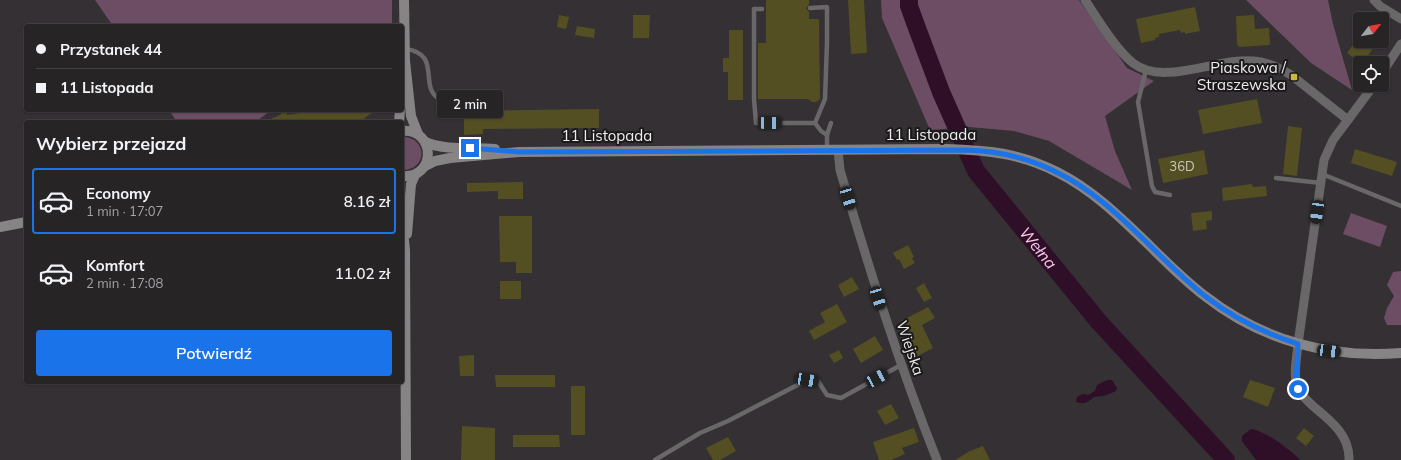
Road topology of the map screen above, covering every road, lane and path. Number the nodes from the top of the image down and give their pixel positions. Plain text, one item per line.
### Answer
1 (404, 0) edge
2 (1084, 0) edge
3 (1374, 0) edge
4 (762, 8) dead end
5 (810, 8) dead end
6 (1401, 19) edge
7 (1401, 44) edge
8 (405, 49) junction
9 (405, 61) junction
10 (1389, 62) edge
11 (404, 66) edge
12 (1146, 70) junction
13 (1369, 92) edge
14 (497, 99) dead end
15 (1348, 120) junction
16 (814, 123) junction
17 (831, 123) dead end
18 (404, 131) edge
19 (418, 134) junction
20 (827, 135) junction
21 (425, 142) junction
22 (827, 150) junction
23 (838, 150) junction
24 (519, 152) junction
25 (425, 166) junction
26 (415, 174) junction
27 (404, 176) edge
28 (1276, 178) dead end
29 (1321, 179) junction
30 (1170, 195) dead end
31 (1401, 206) edge
32 (24, 222) edge
33 (0, 227) edge
34 (404, 241) edge
35 (405, 250) junction
36 (1298, 344) junction
37 (1401, 352) edge
38 (901, 365) junction
39 (406, 460) edge
40 (655, 460) edge
41 (937, 460) edge
42 (1349, 460) edge

1 - 8 main road
2 - 12 street
3 - 6 street
4 - 16 lane
5 - 16 lane
7 - 10 street
8 - 9 main road
8 - 14 lane
9 - 11 main road
9 - 19 main road
12 - 15 street
12 - 30 lane
13 - 15 street
15 - 29 street
16 - 20 lane
17 - 20 lane
18 - 19 main road
19 - 21 main road
20 - 22 lane
21 - 24 main road, 11 Listopada
21 - 25 main road
22 - 23 main road, 11 Listopada
22 - 24 main road, 11 Listopada
23 - 36 main road, 11 Listopada
23 - 38 street, Wiejska
24 - 25 main road, 11 Listopada
25 - 26 main road, 11 Listopada
26 - 27 main road
26 - 35 main road
28 - 29 lane
29 - 31 lane
29 - 36 street
32 - 33 main road
34 - 35 main road
35 - 39 main road
36 - 37 main road, 11 Listopada
36 - 42 street
38 - 40 lane
38 - 41 street, Wiejska

